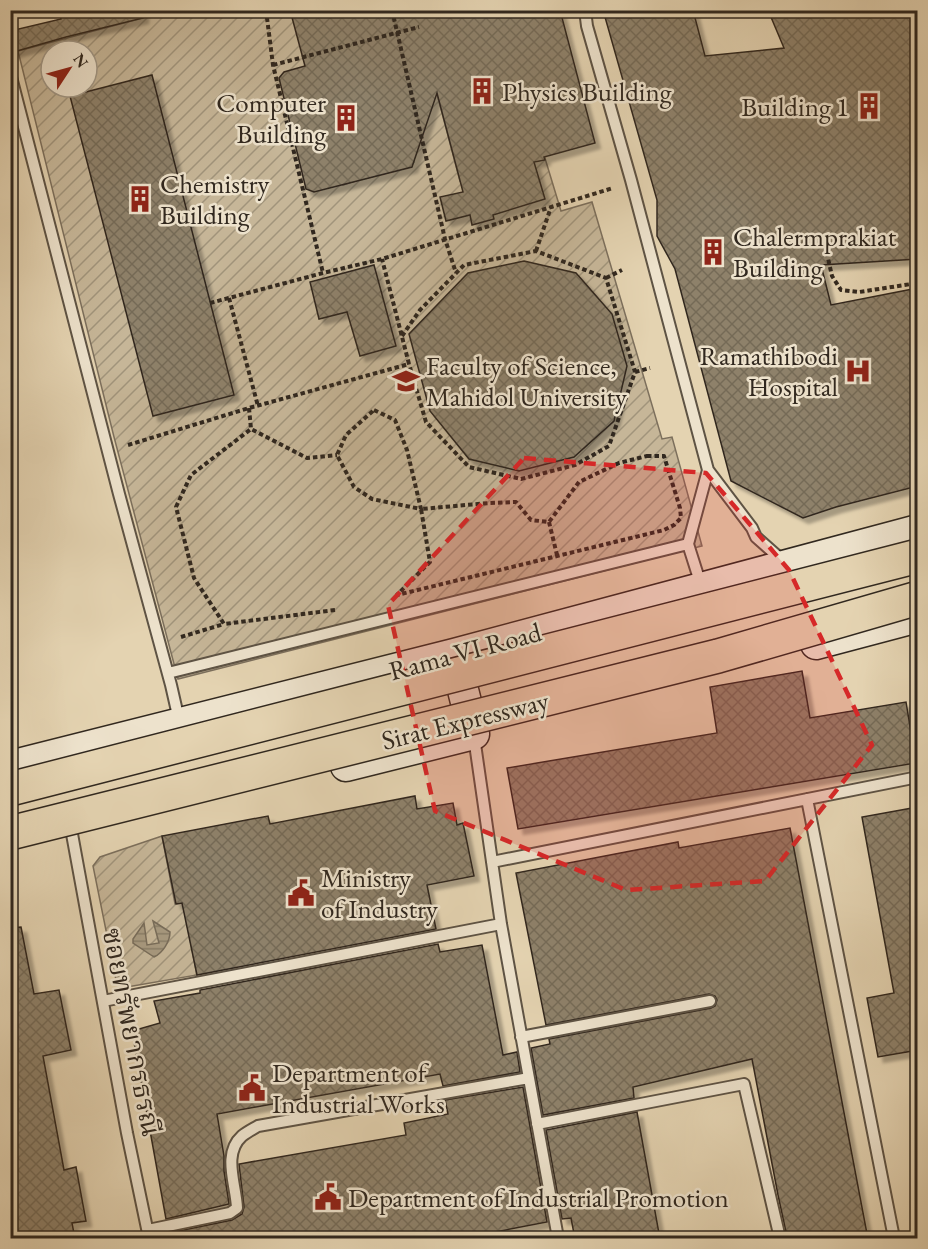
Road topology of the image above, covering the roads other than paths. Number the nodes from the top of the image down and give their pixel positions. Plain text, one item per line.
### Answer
1 (585, 10) edge
2 (10, 73) edge
3 (708, 470) junction
4 (918, 530) edge
5 (688, 544) junction
6 (918, 556) edge
7 (788, 565) junction
8 (702, 588) junction
9 (918, 598) edge
10 (918, 617) edge
11 (454, 654) junction
12 (168, 673) junction
13 (180, 723) junction
14 (474, 734) junction
15 (10, 766) edge
16 (918, 777) edge
17 (10, 789) edge
18 (807, 799) junction
19 (10, 833) edge
20 (72, 834) junction
21 (10, 849) edge
22 (492, 862) junction
23 (501, 924) junction
24 (102, 1001) junction
25 (710, 1001) dead end
26 (521, 1036) junction
27 (528, 1078) junction
28 (537, 1125) junction
29 (148, 1234) edge
30 (779, 1234) dead end
31 (558, 1239) edge
32 (894, 1239) edge

1 - 3 lane
2 - 12 lane
3 - 5 lane
3 - 7 lane
4 - 7 main road, Rama VI Road
5 - 8 lane
5 - 12 lane
6 - 17 highway, Sirat Expressway, bridge
7 - 8 main road, Rama VI Road
8 - 11 main road, Rama VI Road
9 - 19 highway, Sirat Expressway, bridge
10 - 14 main road
11 - 13 main road, Rama VI Road
11 - 14 main road
12 - 13 lane
13 - 15 main road, Rama VI Road
14 - 20 main road
14 - 22 lane
16 - 18 lane
18 - 22 lane
18 - 32 lane
20 - 21 main road
20 - 24 lane, ซอยทรัพยากรธรณี
22 - 23 lane
23 - 24 lane
23 - 26 lane
24 - 29 lane, ซอยทรัพยากรธรณี
25 - 26 lane
26 - 27 lane
27 - 28 lane
27 - 29 lane
28 - 30 lane
28 - 31 lane

